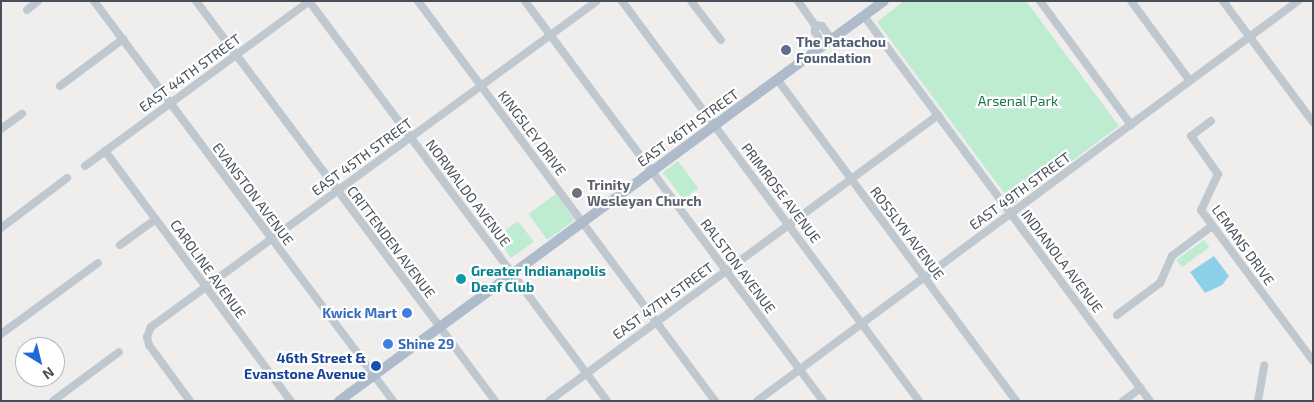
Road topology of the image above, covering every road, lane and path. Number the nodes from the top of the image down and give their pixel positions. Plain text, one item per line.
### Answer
1 (38, 1) edge
2 (94, 1) edge
3 (196, 1) edge
4 (309, 1) edge
5 (418, 1) edge
6 (525, 1) edge
7 (597, 1) edge
8 (622, 1) edge
9 (691, 1) edge
10 (798, 1) edge
11 (884, 1) edge
12 (1040, 1) edge
13 (1131, 1) edge
14 (1223, 1) edge
15 (1298, 1) edge
16 (27, 10) dead end
17 (864, 16) junction
18 (550, 35) junction
19 (1250, 37) junction
20 (123, 39) junction
21 (721, 40) dead end
22 (828, 42) junction
23 (236, 55) junction
24 (777, 79) junction
25 (1190, 81) junction
26 (60, 86) dead end
27 (481, 86) junction
28 (170, 103) junction
29 (22, 114) dead end
30 (938, 115) junction
31 (1211, 121) dead end
32 (1313, 122) edge
33 (1131, 124) junction
34 (715, 125) junction
35 (1, 129) edge
36 (411, 137) junction
37 (105, 151) junction
38 (85, 166) dead end
39 (652, 171) junction
40 (67, 178) dead end
41 (851, 179) junction
42 (338, 191) junction
43 (1011, 213) junction
44 (156, 219) junction
45 (583, 222) junction
46 (789, 225) junction
47 (1212, 226) junction
48 (1, 228) edge
49 (272, 239) junction
50 (120, 245) dead end
51 (98, 263) dead end
52 (726, 271) junction
53 (513, 274) junction
54 (924, 277) junction
55 (207, 288) junction
56 (1117, 315) dead end
57 (657, 322) junction
58 (862, 323) junction
59 (440, 327) junction
60 (1, 334) edge
61 (119, 352) dead end
62 (1313, 361) edge
63 (1264, 366) dead end
64 (800, 369) junction
65 (587, 373) junction
66 (374, 376) junction
67 (1141, 388) junction
68 (53, 401) edge
69 (190, 401) edge
70 (291, 401) edge
71 (339, 401) edge
72 (393, 401) edge
73 (495, 401) edge
74 (549, 401) edge
75 (607, 401) edge
76 (715, 401) edge
77 (757, 401) edge
78 (823, 401) edge
79 (919, 401) edge
80 (1016, 401) edge
81 (1123, 401) edge
82 (1150, 401) edge
83 (1258, 401) edge

1 - 16 street
2 - 20 street, EVANSTON AVENUE
3 - 23 street, CRITTENDEN AVENUE
4 - 23 street, EAST 44TH STREET
4 - 36 street, NORWALDO AVENUE
5 - 27 street, KINGSLEY DRIVE
6 - 18 street, RALSTON AVENUE
7 - 18 street, EAST 45TH STREET
8 - 34 street, PRIMROSE AVENUE
9 - 21 street
10 - 22 street
11 - 17 main road, EAST 46TH STREET
12 - 33 street
13 - 25 street
14 - 19 street
15 - 19 street, EAST 49TH STREET
17 - 22 main road, EAST 46TH STREET
17 - 30 street, INDIANOLA AVENUE
18 - 27 street, EAST 45TH STREET
18 - 39 street, RALSTON AVENUE
19 - 25 street, EAST 49TH STREET
19 - 32 street
20 - 26 street
20 - 28 street, EVANSTON AVENUE
22 - 24 main road, EAST 46TH STREET
23 - 28 street, EAST 44TH STREET
23 - 42 street, CRITTENDEN AVENUE
24 - 34 main road, EAST 46TH STREET
24 - 41 street, ROSSLYN AVENUE
25 - 33 street, EAST 49TH STREET
27 - 36 street, EAST 45TH STREET
27 - 45 street, KINGSLEY DRIVE
28 - 37 street, EAST 44TH STREET
28 - 49 street, EVANSTON AVENUE
29 - 35 street
30 - 41 street, EAST 47TH STREET
30 - 43 street, INDIANOLA AVENUE
31 - 47 street, LEMANS DRIVE
33 - 43 street, EAST 49TH STREET
34 - 39 main road, EAST 46TH STREET
34 - 46 street, PRIMROSE AVENUE
36 - 42 street, EAST 45TH STREET
36 - 53 street, NORWALDO AVENUE
37 - 38 street, EAST 44TH STREET
37 - 44 street, CAROLINE AVENUE
39 - 45 main road, EAST 46TH STREET
39 - 52 street, RALSTON AVENUE
40 - 48 street
41 - 46 street, EAST 47TH STREET
41 - 54 street, ROSSLYN AVENUE
42 - 49 street, EAST 45TH STREET
42 - 59 street, CRITTENDEN AVENUE
43 - 54 street, EAST 49TH STREET
43 - 67 street, INDIANOLA AVENUE
44 - 50 street
44 - 55 street, CAROLINE AVENUE
45 - 53 main road, EAST 46TH STREET
45 - 57 street, KINGSLEY DRIVE
46 - 52 street, EAST 47TH STREET
46 - 58 street, PRIMROSE AVENUE
47 - 56 street
47 - 62 street, LEMANS DRIVE
49 - 55 street, EAST 45TH STREET
49 - 66 street, EVANSTON AVENUE
51 - 60 street
52 - 57 street, EAST 47TH STREET
52 - 64 street, RALSTON AVENUE
53 - 59 main road, EAST 46TH STREET
53 - 65 street, NORWALDO AVENUE
54 - 58 street, EAST 49TH STREET
54 - 80 street, ROSSLYN AVENUE
55 - 69 street, EAST 45TH STREET
55 - 70 street, CAROLINE AVENUE
57 - 65 street, EAST 47TH STREET
57 - 76 street, KINGSLEY DRIVE
58 - 64 street, EAST 49TH STREET
58 - 79 street, PRIMROSE AVENUE
59 - 66 main road, EAST 46TH STREET
59 - 73 street, CRITTENDEN AVENUE
61 - 68 street
63 - 83 street
64 - 77 street, EAST 49TH STREET
64 - 78 street, RALSTON AVENUE
65 - 74 street, EAST 47TH STREET
65 - 75 street, NORWALDO AVENUE
66 - 71 main road, EAST 46TH STREET
66 - 72 street, EVANSTON AVENUE
67 - 81 street
67 - 82 street, INDIANOLA AVENUE

